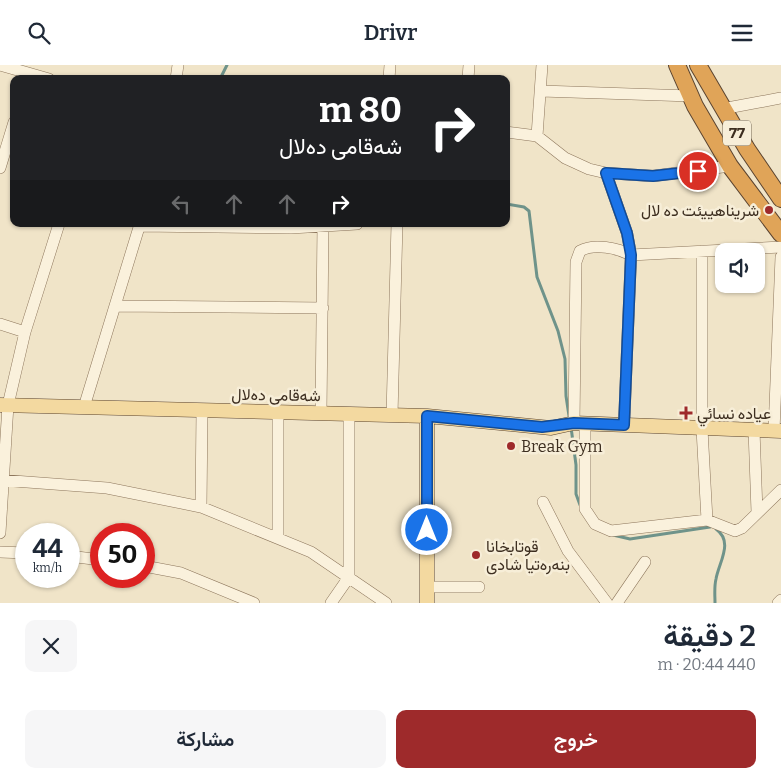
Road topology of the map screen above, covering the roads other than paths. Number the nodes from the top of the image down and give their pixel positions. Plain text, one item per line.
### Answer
1 (0, 65) edge
2 (542, 65) edge
3 (676, 65) edge
4 (698, 65) edge
5 (25, 75) edge
6 (541, 91) junction
7 (691, 96) junction
8 (779, 101) edge
9 (722, 109) junction
10 (510, 133) edge
11 (10, 135) edge
12 (537, 136) junction
13 (730, 166) junction
14 (0, 167) edge
15 (606, 173) junction
16 (781, 199) edge
17 (58, 227) edge
18 (139, 227) edge
19 (241, 227) edge
20 (289, 227) edge
21 (302, 227) edge
22 (323, 227) edge
23 (397, 227) edge
24 (292, 228) junction
25 (781, 234) edge
26 (781, 247) edge
27 (702, 251) junction
28 (631, 255) junction
29 (781, 257) edge
30 (116, 306) junction
31 (322, 308) junction
32 (0, 324) edge
33 (25, 332) junction
34 (4, 405) edge
35 (84, 407) junction
36 (202, 411) junction
37 (278, 413) junction
38 (321, 413) junction
39 (349, 414) junction
40 (392, 415) junction
41 (427, 416) junction
42 (579, 423) junction
43 (624, 425) junction
44 (702, 429) junction
45 (754, 430) junction
46 (778, 431) edge
47 (2, 480) edge
48 (781, 490) edge
49 (543, 502) dead end
50 (201, 507) junction
51 (758, 512) junction
52 (707, 520) junction
53 (0, 533) edge
54 (278, 537) junction
55 (0, 552) edge
56 (15, 553) edge
57 (645, 562) dead end
58 (155, 568) edge
59 (349, 577) junction
60 (427, 587) junction
61 (479, 587) dead end
62 (781, 600) edge
63 (254, 603) edge
64 (331, 603) edge
65 (386, 603) edge
66 (427, 603) edge
67 (607, 603) edge
68 (617, 603) edge
69 (778, 603) edge

1 - 5 street
2 - 6 street
3 - 7 highway, 77
4 - 9 highway, 77
6 - 7 street
6 - 12 street
7 - 13 highway, 77
8 - 9 street
9 - 16 highway, 77
10 - 12 street
11 - 14 street
12 - 15 street
13 - 15 street
13 - 25 highway, 77
15 - 28 street
17 - 33 street
18 - 30 street
19 - 24 street
20 - 24 street
21 - 24 street
22 - 31 street
23 - 40 street
26 - 27 street
27 - 28 street
27 - 44 street
28 - 42 street
28 - 43 street
29 - 46 street
30 - 31 street
30 - 35 street
31 - 38 street
32 - 33 street
33 - 34 street
34 - 35 main road, شەقامی دەلال
34 - 47 street
35 - 36 main road, شەقامی دەلال
36 - 37 main road, شەقامی دەلال
36 - 50 street
37 - 38 main road, شەقامی دەلال
37 - 54 street
38 - 39 main road, شەقامی دەلال
39 - 40 main road, شەقامی دەلال
39 - 59 street
40 - 41 main road, شەقامی دەلال
41 - 42 main road, شەقامی دەلال
41 - 60 main road
42 - 43 main road, شەقامی دەلال
42 - 52 street
43 - 44 main road, شەقامی دەلال
44 - 45 main road, شەقامی دەلال
44 - 52 street
45 - 46 main road, شەقامی دەلال
45 - 51 street
47 - 50 street
47 - 53 street
48 - 51 street
49 - 67 street
50 - 54 street
51 - 52 street
54 - 59 street
55 - 56 street
57 - 68 street
58 - 63 street
59 - 64 street
59 - 65 street
60 - 61 street
60 - 66 main road
62 - 69 street

